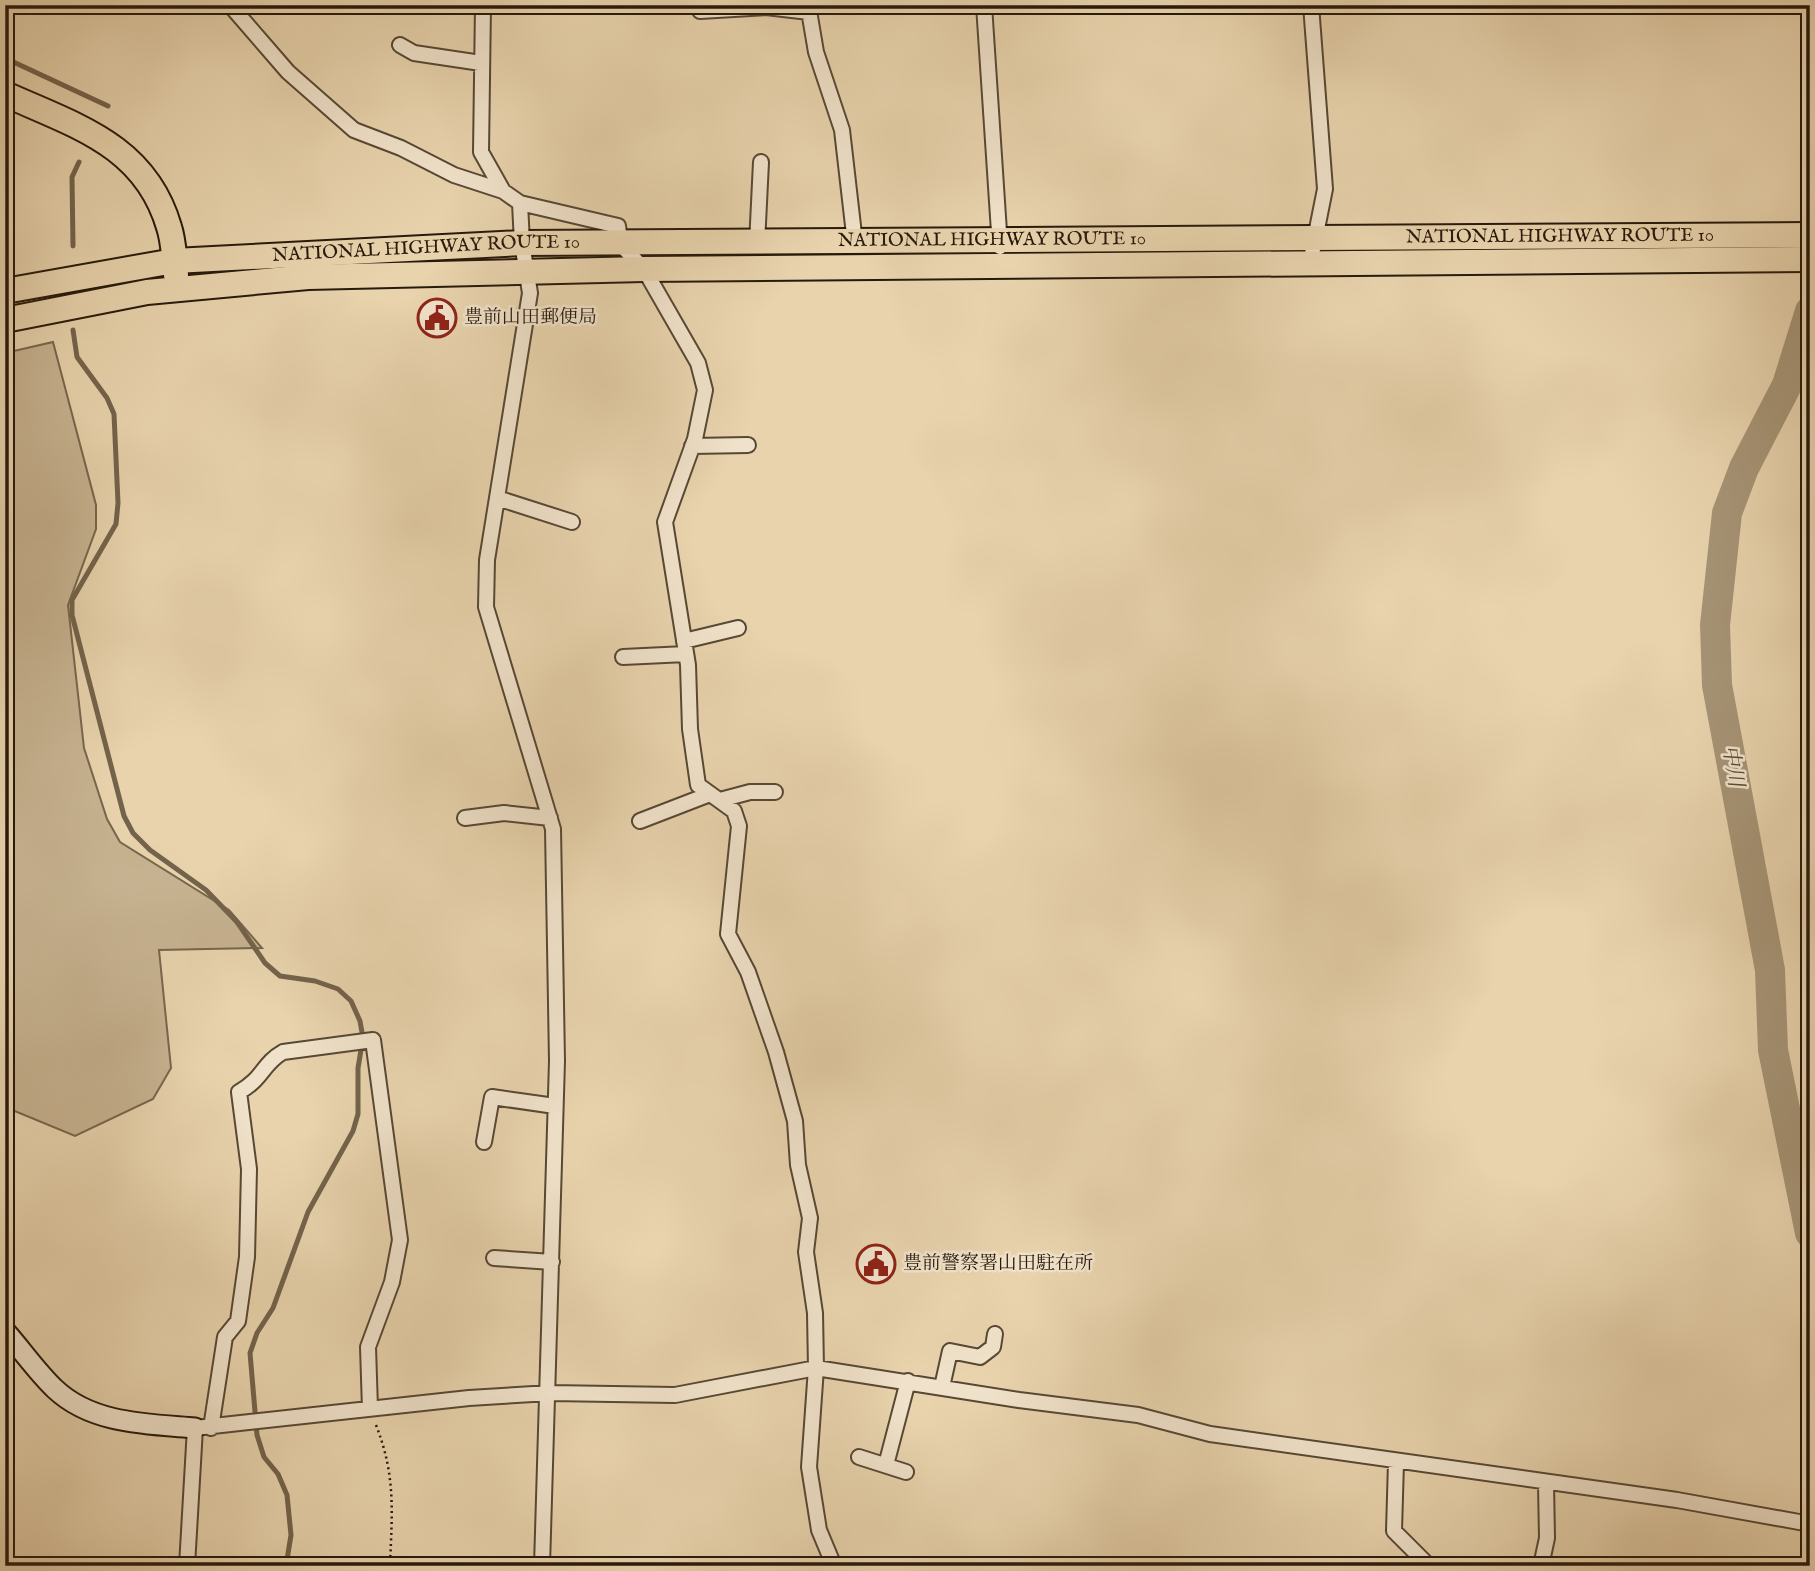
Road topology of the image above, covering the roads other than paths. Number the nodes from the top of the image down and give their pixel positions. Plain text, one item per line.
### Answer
1 (230, 5) edge
2 (483, 5) edge
3 (984, 5) edge
4 (1311, 5) edge
5 (809, 9) edge
6 (700, 11) dead end
7 (400, 45) dead end
8 (481, 63) junction
9 (5, 94) edge
10 (761, 162) dead end
11 (503, 191) junction
12 (520, 203) junction
13 (1312, 238) junction
14 (522, 243) junction
15 (855, 243) junction
16 (757, 244) junction
17 (621, 245) junction
18 (1799, 247) edge
19 (1000, 254) junction
20 (174, 261) junction
21 (1310, 264) junction
22 (644, 269) junction
23 (526, 272) junction
24 (178, 289) junction
25 (5, 290) edge
26 (5, 320) edge
27 (748, 445) dead end
28 (692, 446) junction
29 (497, 498) junction
30 (572, 522) dead end
31 (738, 628) dead end
32 (685, 647) junction
33 (623, 657) dead end
34 (775, 792) dead end
35 (715, 797) junction
36 (465, 818) dead end
37 (550, 818) junction
38 (640, 821) dead end
39 (555, 1106) junction
40 (484, 1142) dead end
41 (494, 1258) dead end
42 (552, 1262) junction
43 (5, 1331) edge
44 (995, 1334) dead end
45 (816, 1368) junction
46 (908, 1381) junction
47 (943, 1387) junction
48 (550, 1393) junction
49 (370, 1409) junction
50 (203, 1428) junction
51 (859, 1457) dead end
52 (1396, 1462) junction
53 (886, 1465) junction
54 (906, 1472) dead end
55 (1546, 1483) junction
56 (1810, 1524) edge
57 (187, 1566) edge
58 (542, 1566) edge
59 (834, 1566) edge
60 (1429, 1566) edge
61 (1541, 1566) edge

1 - 11 street
2 - 8 street
3 - 19 street
4 - 13 street
5 - 6 street
5 - 15 street
7 - 8 street
8 - 11 street
9 - 20 highway
10 - 16 street
11 - 12 street
12 - 14 street
12 - 17 street
13 - 18 highway, NATIONAL HIGHWAY ROUTE 10
13 - 19 highway, NATIONAL HIGHWAY ROUTE 10
13 - 21 street
14 - 17 highway, NATIONAL HIGHWAY ROUTE 10
14 - 20 highway, NATIONAL HIGHWAY ROUTE 10
14 - 23 street
15 - 16 highway, NATIONAL HIGHWAY ROUTE 10
15 - 19 highway, NATIONAL HIGHWAY ROUTE 10
16 - 17 highway, NATIONAL HIGHWAY ROUTE 10
17 - 22 street
18 - 21 highway, NATIONAL HIGHWAY ROUTE 10
19 - 21 highway, NATIONAL HIGHWAY ROUTE 10
19 - 22 highway, NATIONAL HIGHWAY ROUTE 10
20 - 24 highway
20 - 25 highway, NATIONAL HIGHWAY ROUTE 10
22 - 23 highway, NATIONAL HIGHWAY ROUTE 10
22 - 28 street
23 - 24 highway, NATIONAL HIGHWAY ROUTE 10
23 - 29 street
24 - 26 highway, NATIONAL HIGHWAY ROUTE 10
27 - 28 street
28 - 32 street
29 - 30 street
29 - 37 street
31 - 32 street
32 - 33 street
32 - 35 street
34 - 35 street
35 - 38 street
35 - 45 street
36 - 37 street
37 - 39 street
39 - 40 street
39 - 42 street
41 - 42 street
42 - 48 street
43 - 50 street
44 - 47 street
45 - 46 street
45 - 48 street
45 - 59 street
46 - 47 street
46 - 53 street
47 - 52 street
48 - 49 street
48 - 58 street
49 - 50 street
49 - 50 street
50 - 57 street
51 - 53 street
52 - 55 street
52 - 60 street
53 - 54 street
55 - 56 street
55 - 61 street

